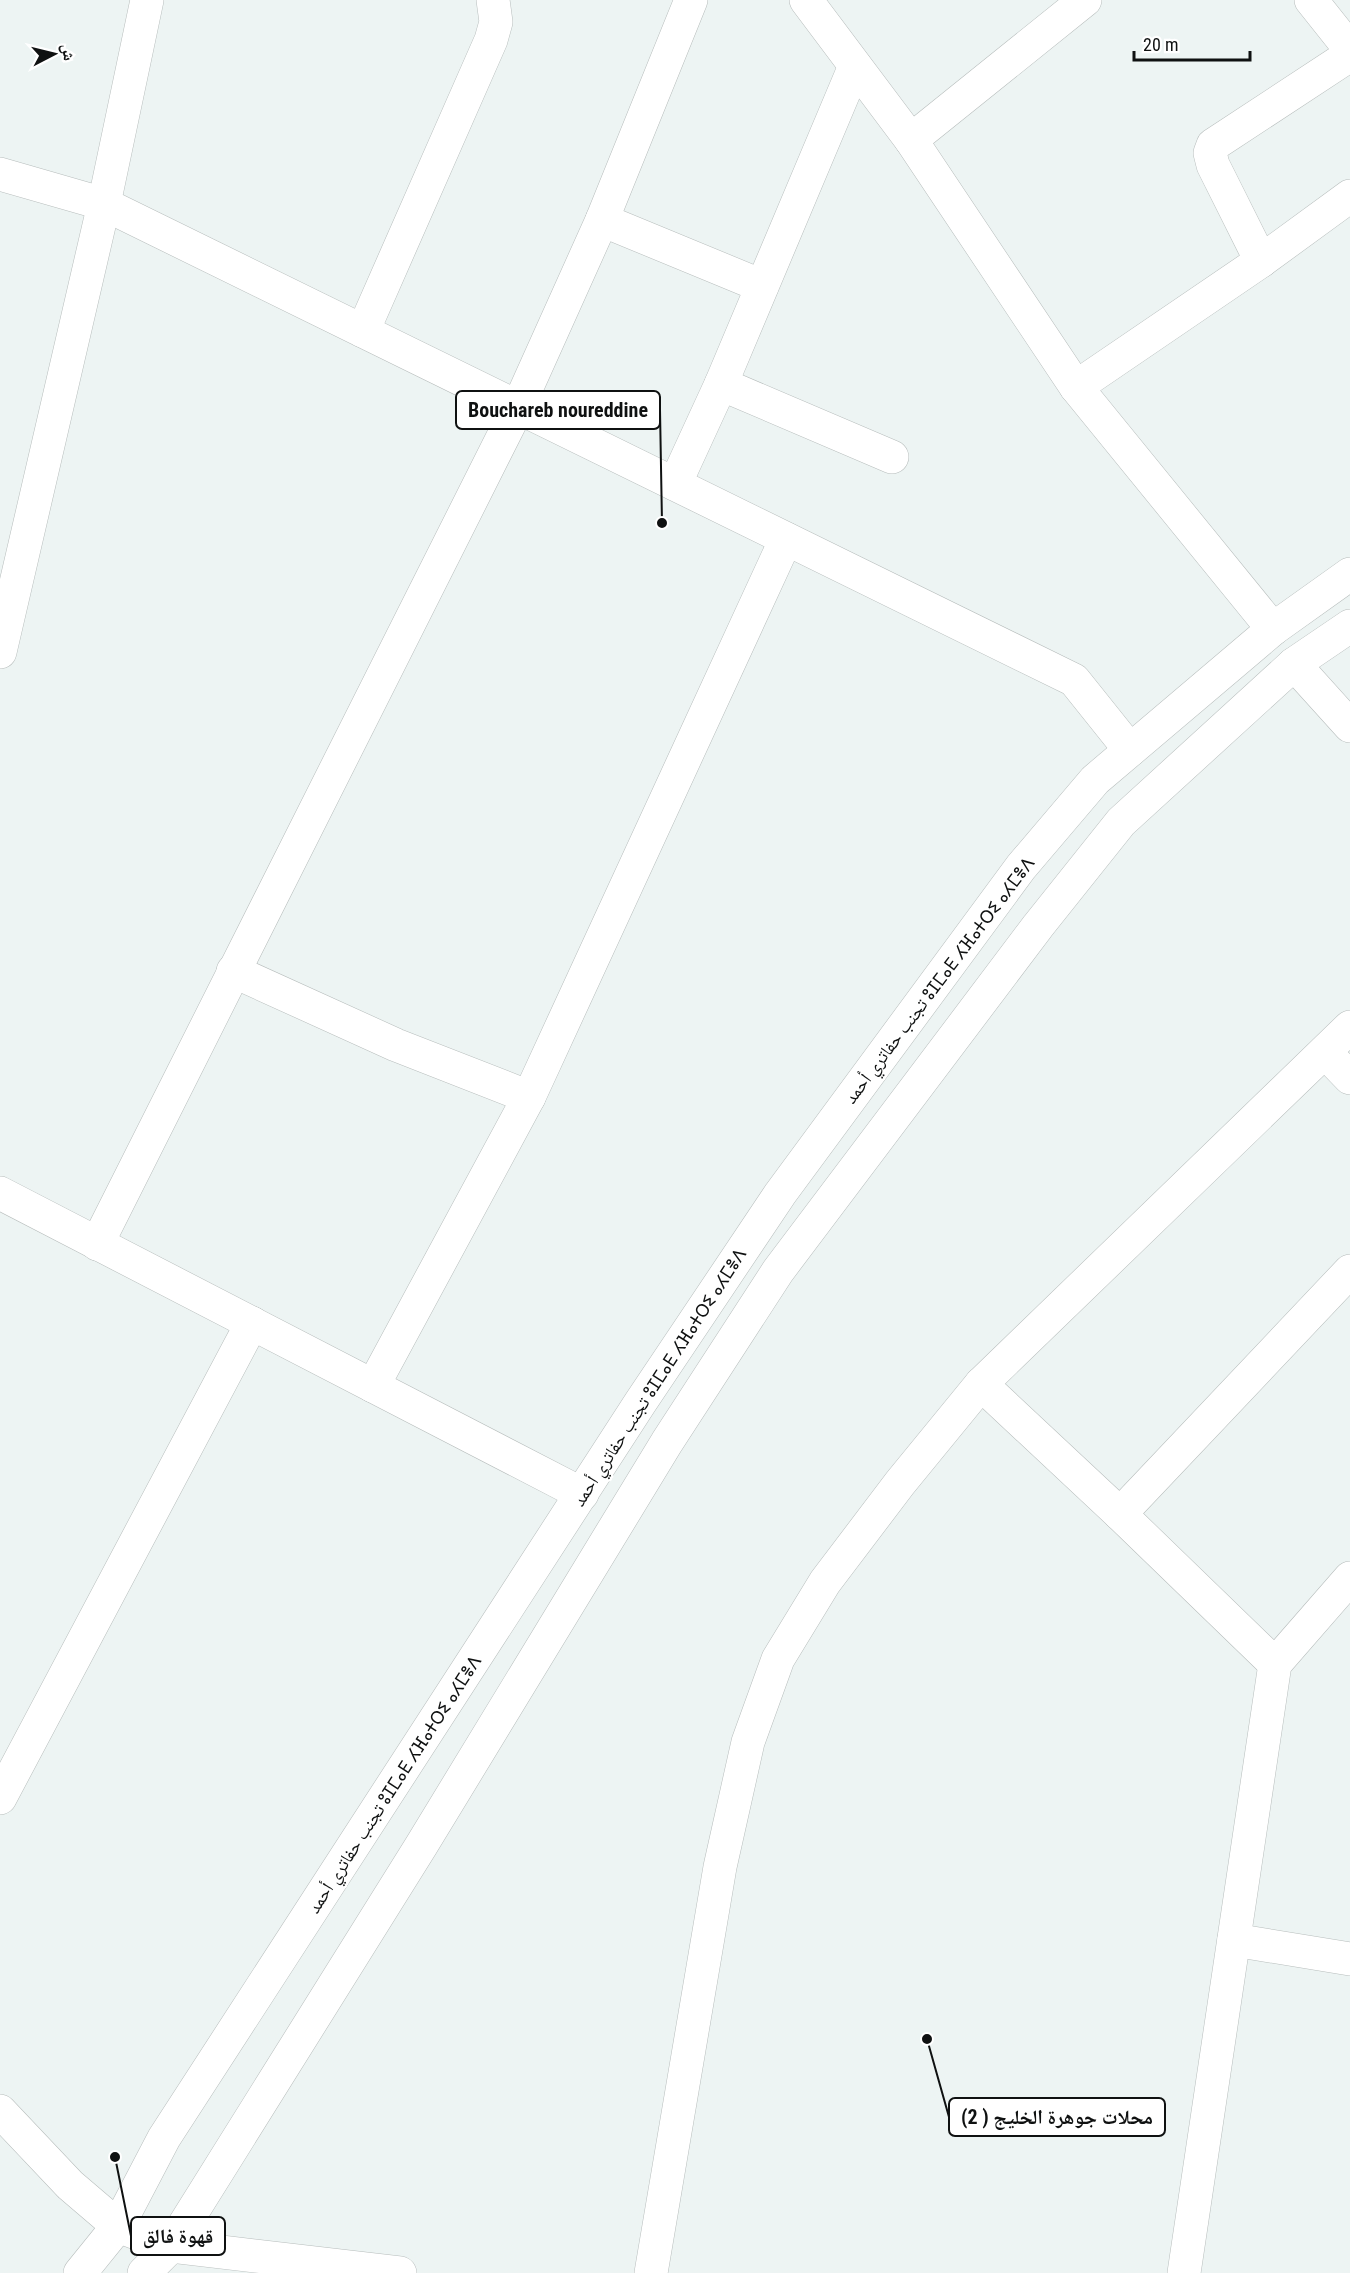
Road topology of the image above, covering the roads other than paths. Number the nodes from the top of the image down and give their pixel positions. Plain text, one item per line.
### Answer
1 (147, 0) edge
2 (493, 0) edge
3 (691, 0) edge
4 (806, 0) edge
5 (1086, 0) edge
6 (1311, 0) edge
7 (1350, 49) edge
8 (1350, 55) edge
9 (855, 66) junction
10 (911, 140) junction
11 (0, 174) edge
12 (1350, 196) edge
13 (104, 204) junction
14 (602, 220) junction
15 (1261, 261) junction
16 (762, 286) junction
17 (363, 331) junction
18 (721, 384) junction
19 (1076, 387) junction
20 (518, 407) junction
21 (892, 457) dead end
22 (675, 484) junction
23 (786, 539) junction
24 (1350, 574) edge
25 (1350, 626) edge
26 (1273, 629) junction
27 (0, 651) edge
28 (1294, 664) junction
29 (1350, 726) edge
30 (1130, 750) junction
31 (233, 971) junction
32 (1350, 1027) edge
33 (1325, 1052) junction
34 (1350, 1078) edge
35 (528, 1097) junction
36 (0, 1193) edge
37 (97, 1244) junction
38 (1350, 1271) edge
39 (252, 1323) junction
40 (981, 1384) junction
41 (374, 1386) junction
42 (582, 1494) junction
43 (1120, 1514) junction
44 (1350, 1578) edge
45 (1275, 1664) junction
46 (0, 1798) edge
47 (1234, 1940) junction
48 (1350, 1959) edge
49 (0, 2111) edge
50 (117, 2226) junction
51 (171, 2246) junction
52 (294, 2267) edge
53 (80, 2273) edge
54 (144, 2273) edge
55 (400, 2273) edge
56 (651, 2273) edge
57 (1184, 2273) edge

1 - 13 street
2 - 17 street
3 - 14 street
4 - 9 street
5 - 10 street
6 - 7 street
8 - 15 street
9 - 10 street
9 - 16 street
10 - 19 street
11 - 13 street
12 - 15 street
13 - 17 street
13 - 27 street
14 - 16 street
14 - 20 street
15 - 19 street
16 - 18 street
17 - 20 street
18 - 21 street
18 - 22 street
19 - 26 street
20 - 22 street
20 - 31 street
22 - 23 street
23 - 30 street
23 - 35 street
24 - 26 street, تجنب حفاتري أحمد ⵓⵊⵎⴰⴹ ⵃⴼⴰⵜⵔⵉ ⴰⵃⵎⴻⴷ
25 - 28 street
26 - 30 street, تجنب حفاتري أحمد ⵓⵊⵎⴰⴹ ⵃⴼⴰⵜⵔⵉ ⴰⵃⵎⴻⴷ
28 - 29 street
28 - 51 street
30 - 42 street, تجنب حفاتري أحمد ⵓⵊⵎⴰⴹ ⵃⴼⴰⵜⵔⵉ ⴰⵃⵎⴻⴷ
31 - 35 street
31 - 37 street
32 - 33 street
33 - 34 street
33 - 40 street
35 - 41 street
36 - 37 street
37 - 39 street
38 - 43 street
39 - 41 street
39 - 46 street
40 - 43 street
40 - 56 street
41 - 42 street
42 - 50 street, تجنب حفاتري أحمد ⵓⵊⵎⴰⴹ ⵃⴼⴰⵜⵔⵉ ⴰⵃⵎⴻⴷ
43 - 45 street
44 - 45 street
45 - 47 street
47 - 48 street
47 - 57 street
49 - 50 street
50 - 51 street
50 - 53 street, تجنب حفاتري أحمد ⵓⵊⵎⴰⴹ ⵃⴼⴰⵜⵔⵉ ⴰⵃⵎⴻⴷ
51 - 52 street
51 - 54 street
52 - 55 street

